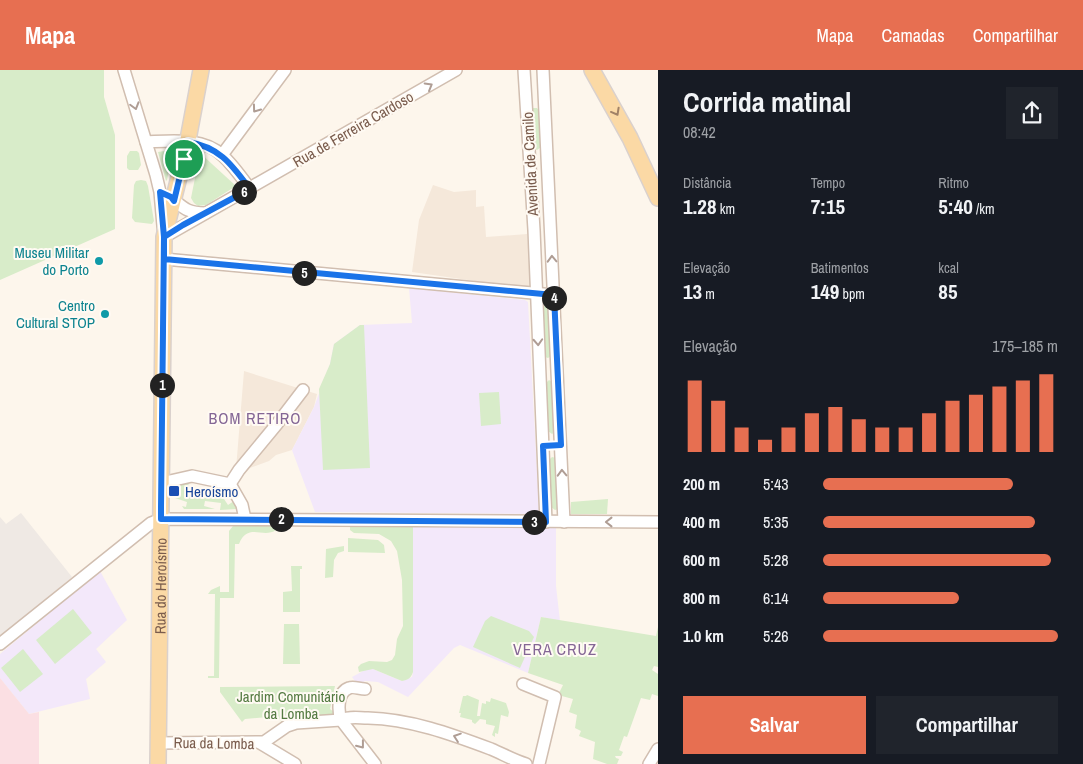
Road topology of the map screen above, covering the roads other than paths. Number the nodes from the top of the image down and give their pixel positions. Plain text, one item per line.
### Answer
1 (124, 70) edge
2 (201, 70) edge
3 (285, 70) edge
4 (456, 70) edge
5 (524, 70) edge
6 (543, 70) edge
7 (592, 70) edge
8 (544, 96) junction
9 (526, 97) junction
10 (146, 142) junction
11 (188, 142) junction
12 (222, 155) junction
13 (250, 189) junction
14 (160, 192) junction
15 (658, 198) edge
16 (174, 201) junction
17 (207, 213) junction
18 (551, 229) junction
19 (534, 230) junction
20 (164, 237) junction
21 (164, 259) junction
22 (536, 294) junction
23 (554, 295) junction
24 (558, 371) junction
25 (540, 372) junction
26 (302, 390) dead end
27 (561, 445) junction
28 (543, 446) junction
29 (161, 483) junction
30 (230, 484) junction
31 (161, 519) junction
32 (245, 519) junction
33 (546, 522) junction
34 (564, 522) junction
35 (658, 522) edge
36 (0, 644) edge
37 (523, 684) dead end
38 (365, 689) dead end
39 (341, 720) junction
40 (158, 743) junction
41 (260, 743) junction
42 (658, 750) edge
43 (158, 764) edge
44 (295, 764) edge
45 (375, 764) edge
46 (526, 764) edge
47 (539, 764) edge
48 (648, 764) edge

1 -> 10 street
2 - 11 main road, Rua do Heroísmo
3 -> 12 street
13 -> 4 street, Rua de Ferreira Cardoso
5 - 9 street, Avenida de Camilo
6 - 8 street, Avenida de Camilo
7 -> 15 main road
8 - 9 street, Avenida de Camilo
8 - 18 street, Avenida de Camilo
9 - 19 street, Avenida de Camilo
10 - 11 street
10 - 14 street
11 - 12 street
11 - 16 main road, Rua do Heroísmo
12 - 13 street
13 - 17 street, Rua de Ferreira Cardoso
14 - 16 street
14 - 20 street
16 - 17 street
16 - 20 main road, Rua do Heroísmo
17 - 20 street, Rua de Ferreira Cardoso
18 - 19 street, Avenida de Camilo
23 -> 18 street, Avenida de Camilo
19 - 22 street, Avenida de Camilo
20 - 21 main road, Rua do Heroísmo
21 - 22 street
21 - 29 main road, Rua do Heroísmo
22 - 23 street
22 -> 25 street, Avenida de Camilo
23 - 24 street, Avenida de Camilo
24 - 25 street
24 - 27 street, Avenida de Camilo
25 - 28 street, Avenida de Camilo
26 - 30 street
27 - 28 street
34 -> 27 street, Avenida de Camilo
28 - 33 street, Avenida de Camilo
29 - 30 street
29 - 31 main road, Rua do Heroísmo
30 - 32 street
31 - 32 street
31 - 36 street
31 - 40 main road, Rua do Heroísmo
32 - 33 street
33 - 34 street
35 -> 34 street
37 - 47 street
38 - 39 street
39 - 41 street
39 -> 45 street
46 -> 39 street
40 - 41 street, Rua da Lomba
40 - 43 main road, Rua do Heroísmo
41 - 44 street, Rua da Lomba
42 - 48 street

